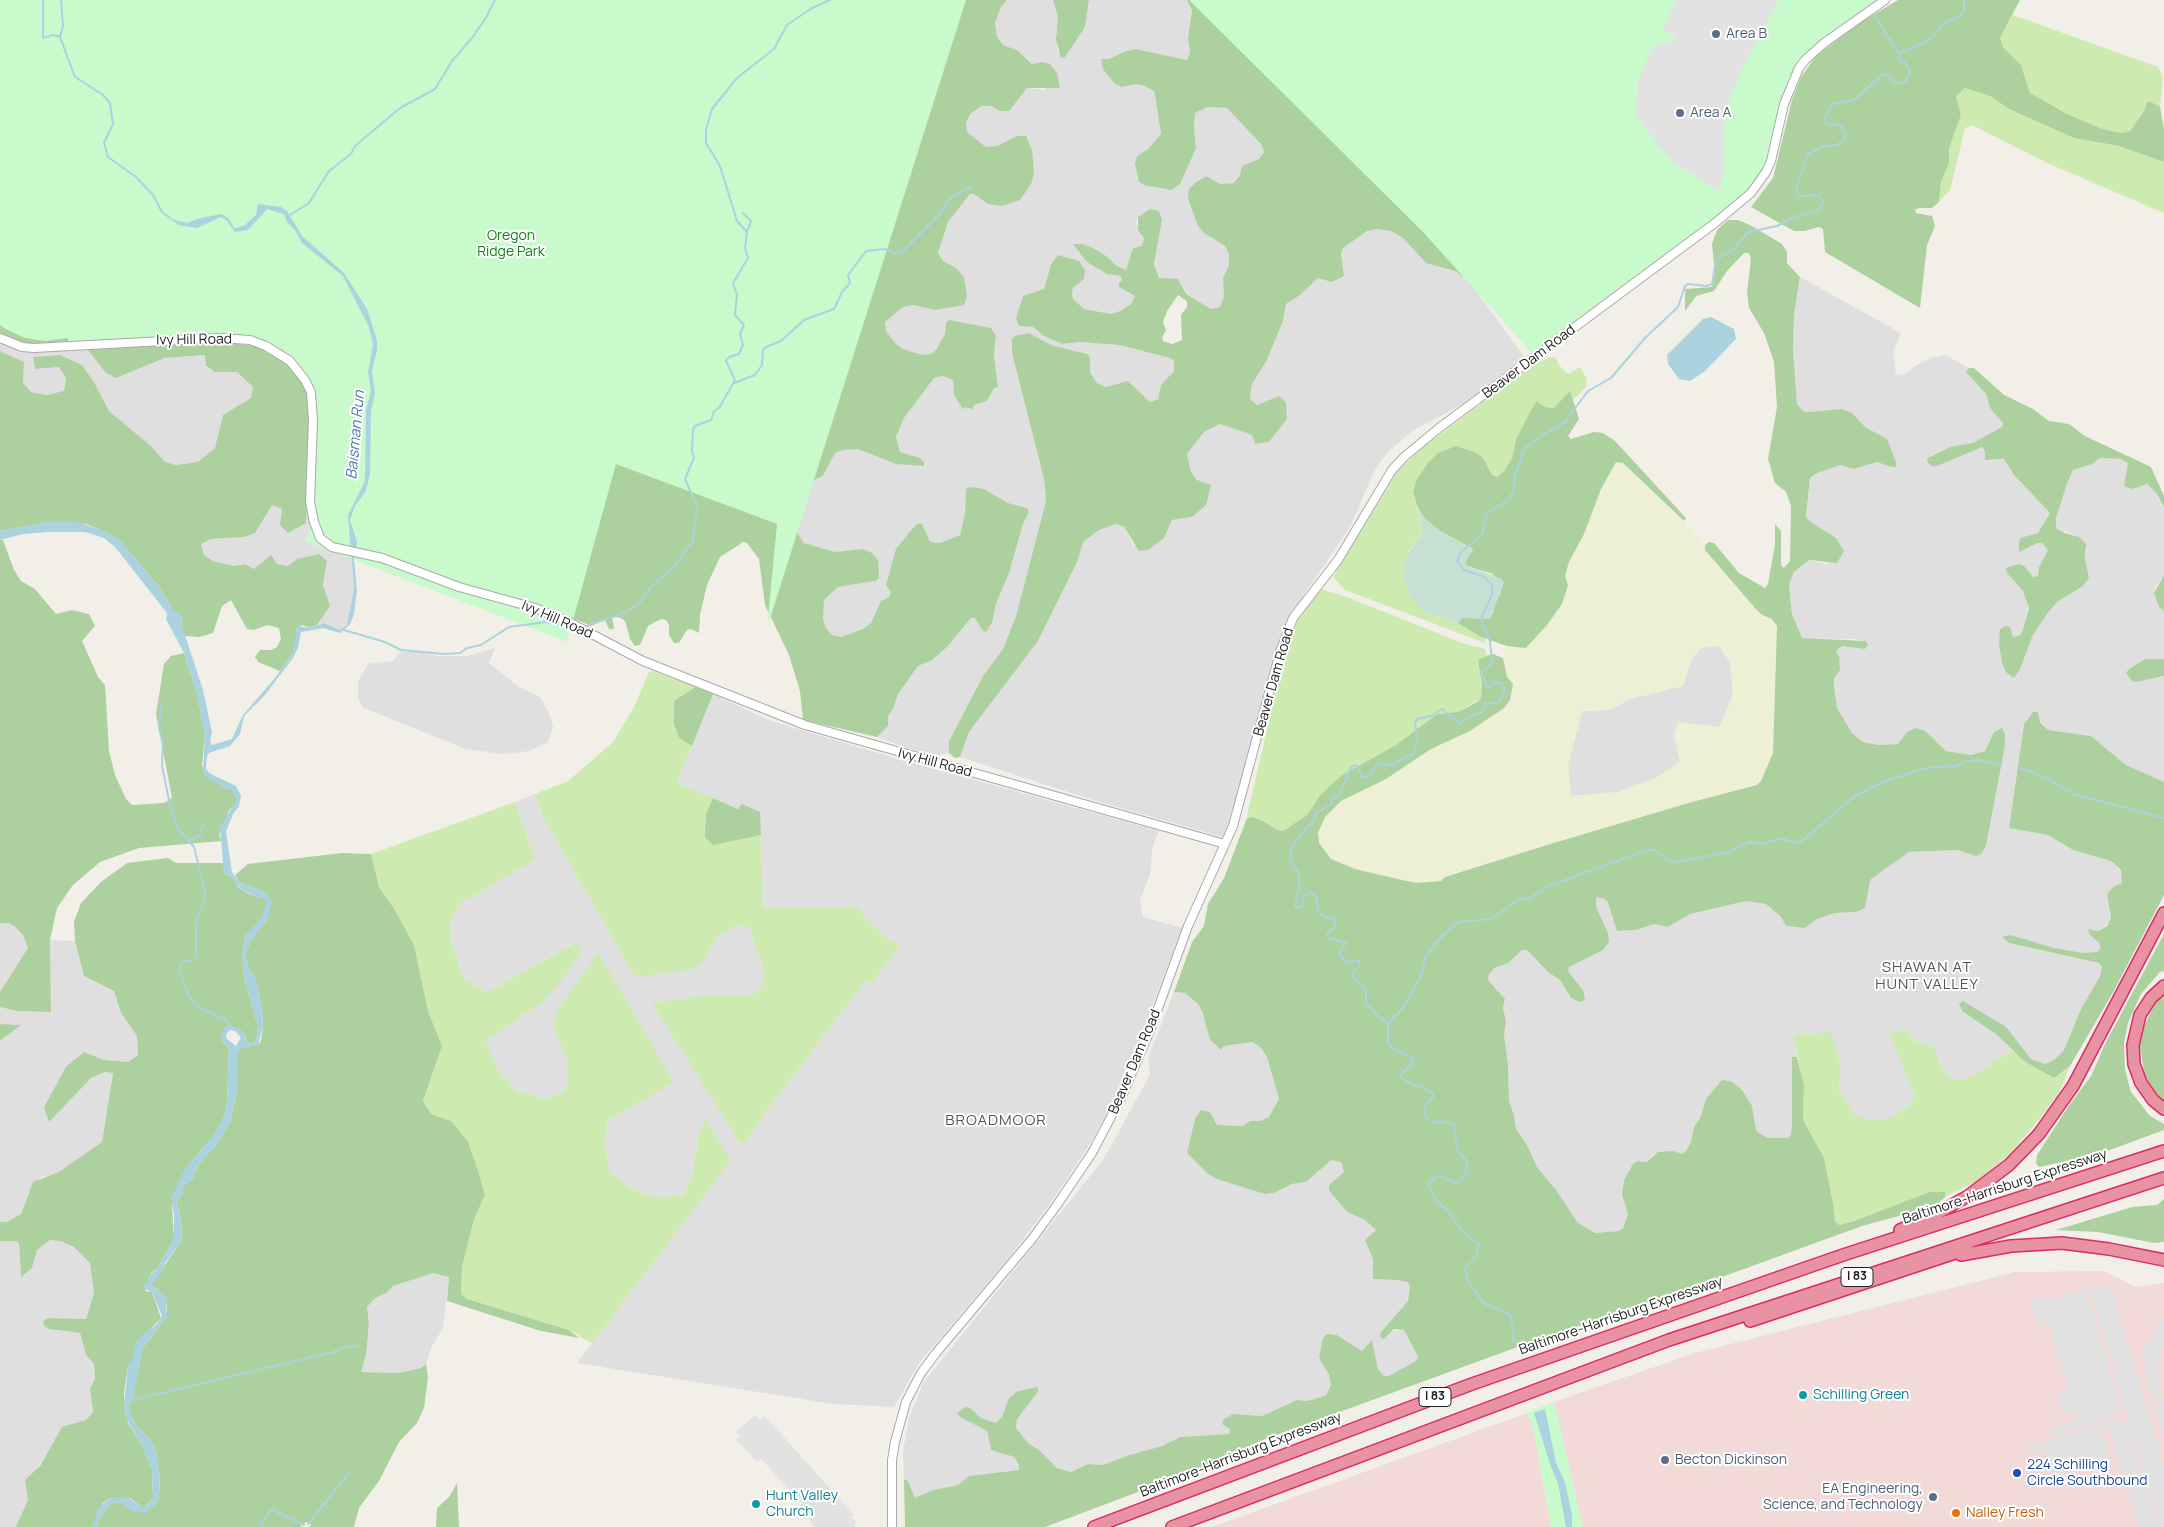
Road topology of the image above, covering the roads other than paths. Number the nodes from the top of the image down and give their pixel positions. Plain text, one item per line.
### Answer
1 (1884, 0) edge
2 (0, 338) edge
3 (1225, 844) junction
4 (2164, 914) edge
5 (2164, 986) edge
6 (2164, 1109) edge
7 (2164, 1150) edge
8 (2164, 1178) edge
9 (2164, 1186) edge
10 (1843, 1255) junction
11 (2164, 1260) edge
12 (1909, 1270) junction
13 (1552, 1383) junction
14 (892, 1527) edge
15 (1094, 1527) edge
16 (1172, 1527) edge

1 - 3 street, Beaver Dam Road
2 - 3 street, Ivy Hill Road
3 - 14 street, Beaver Dam Road
4 - 10 highway
5 - 6 highway
7 - 10 highway, Baltimore-Harrisburg Expressway / I 83
8 - 13 highway, I 83
9 - 12 highway
10 - 15 highway, Baltimore-Harrisburg Expressway / I 83
11 - 12 highway
12 - 13 highway
13 - 16 highway, I 83

